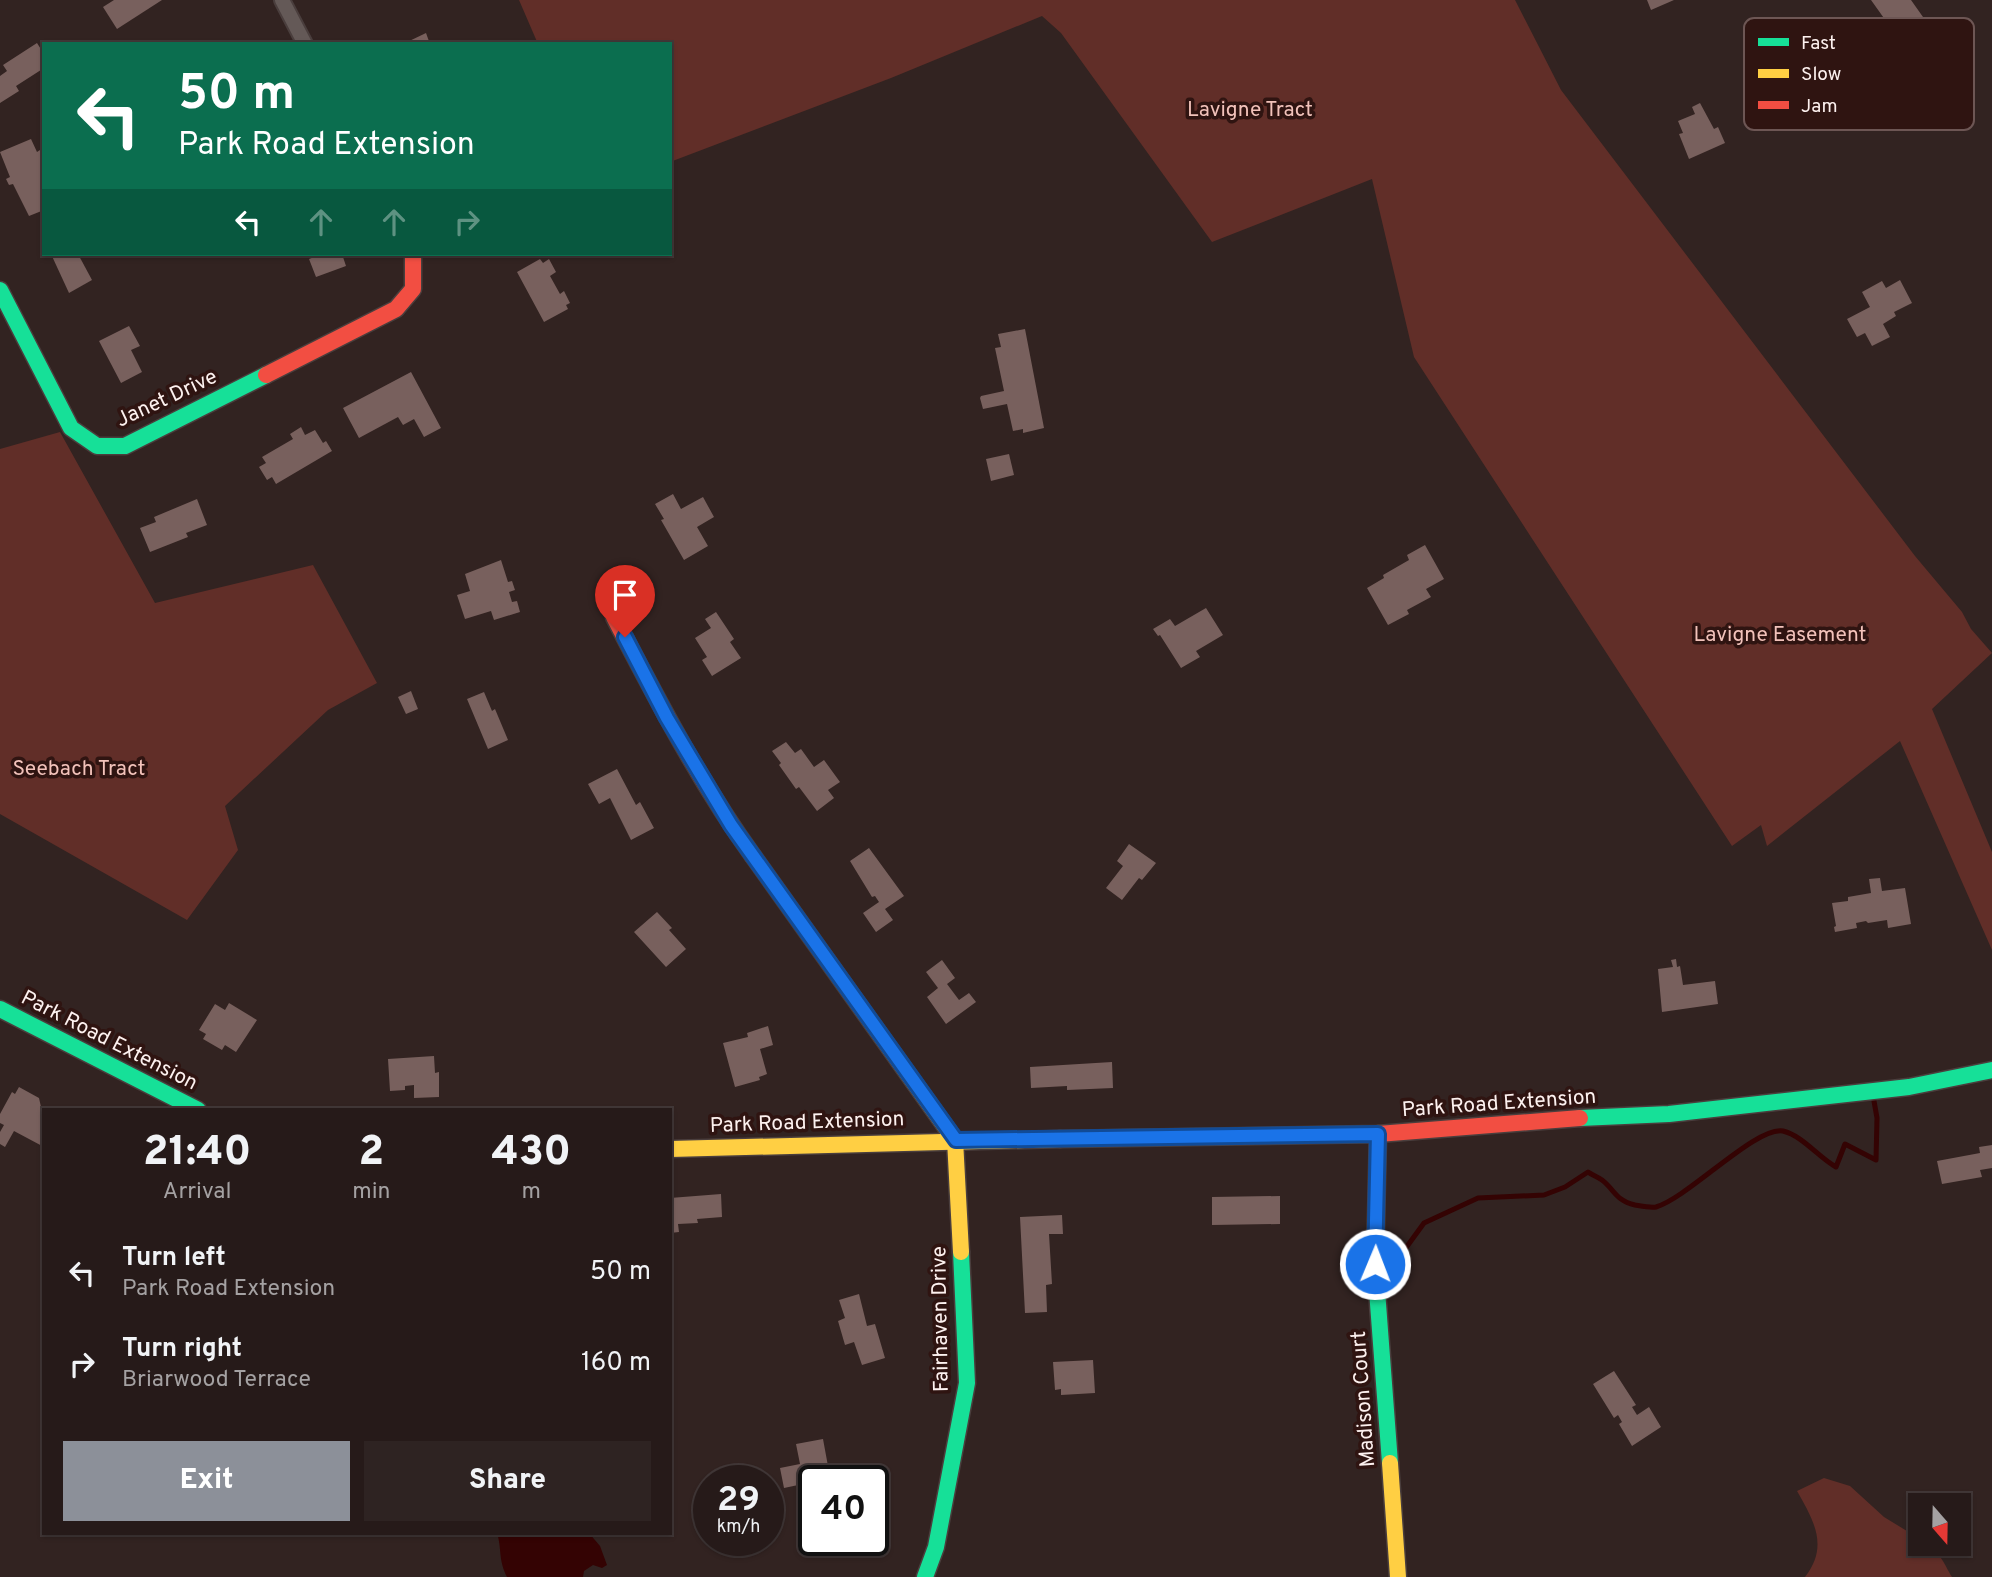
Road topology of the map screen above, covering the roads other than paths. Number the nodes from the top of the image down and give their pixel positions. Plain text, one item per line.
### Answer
1 (282, 0) edge
2 (304, 42) edge
3 (413, 256) edge
4 (0, 290) edge
5 (614, 617) dead end
6 (0, 1009) edge
7 (1992, 1069) edge
8 (194, 1108) edge
9 (1378, 1134) junction
10 (956, 1140) junction
11 (672, 1149) edge
12 (925, 1577) edge
13 (1398, 1577) edge

1 - 2 street
3 - 4 street, Janet Drive
5 - 10 street
6 - 8 street, Park Road Extension
7 - 9 street, Park Road Extension
9 - 10 street, Park Road Extension
9 - 13 street, Madison Court
10 - 11 street, Park Road Extension
10 - 12 street, Fairhaven Drive

